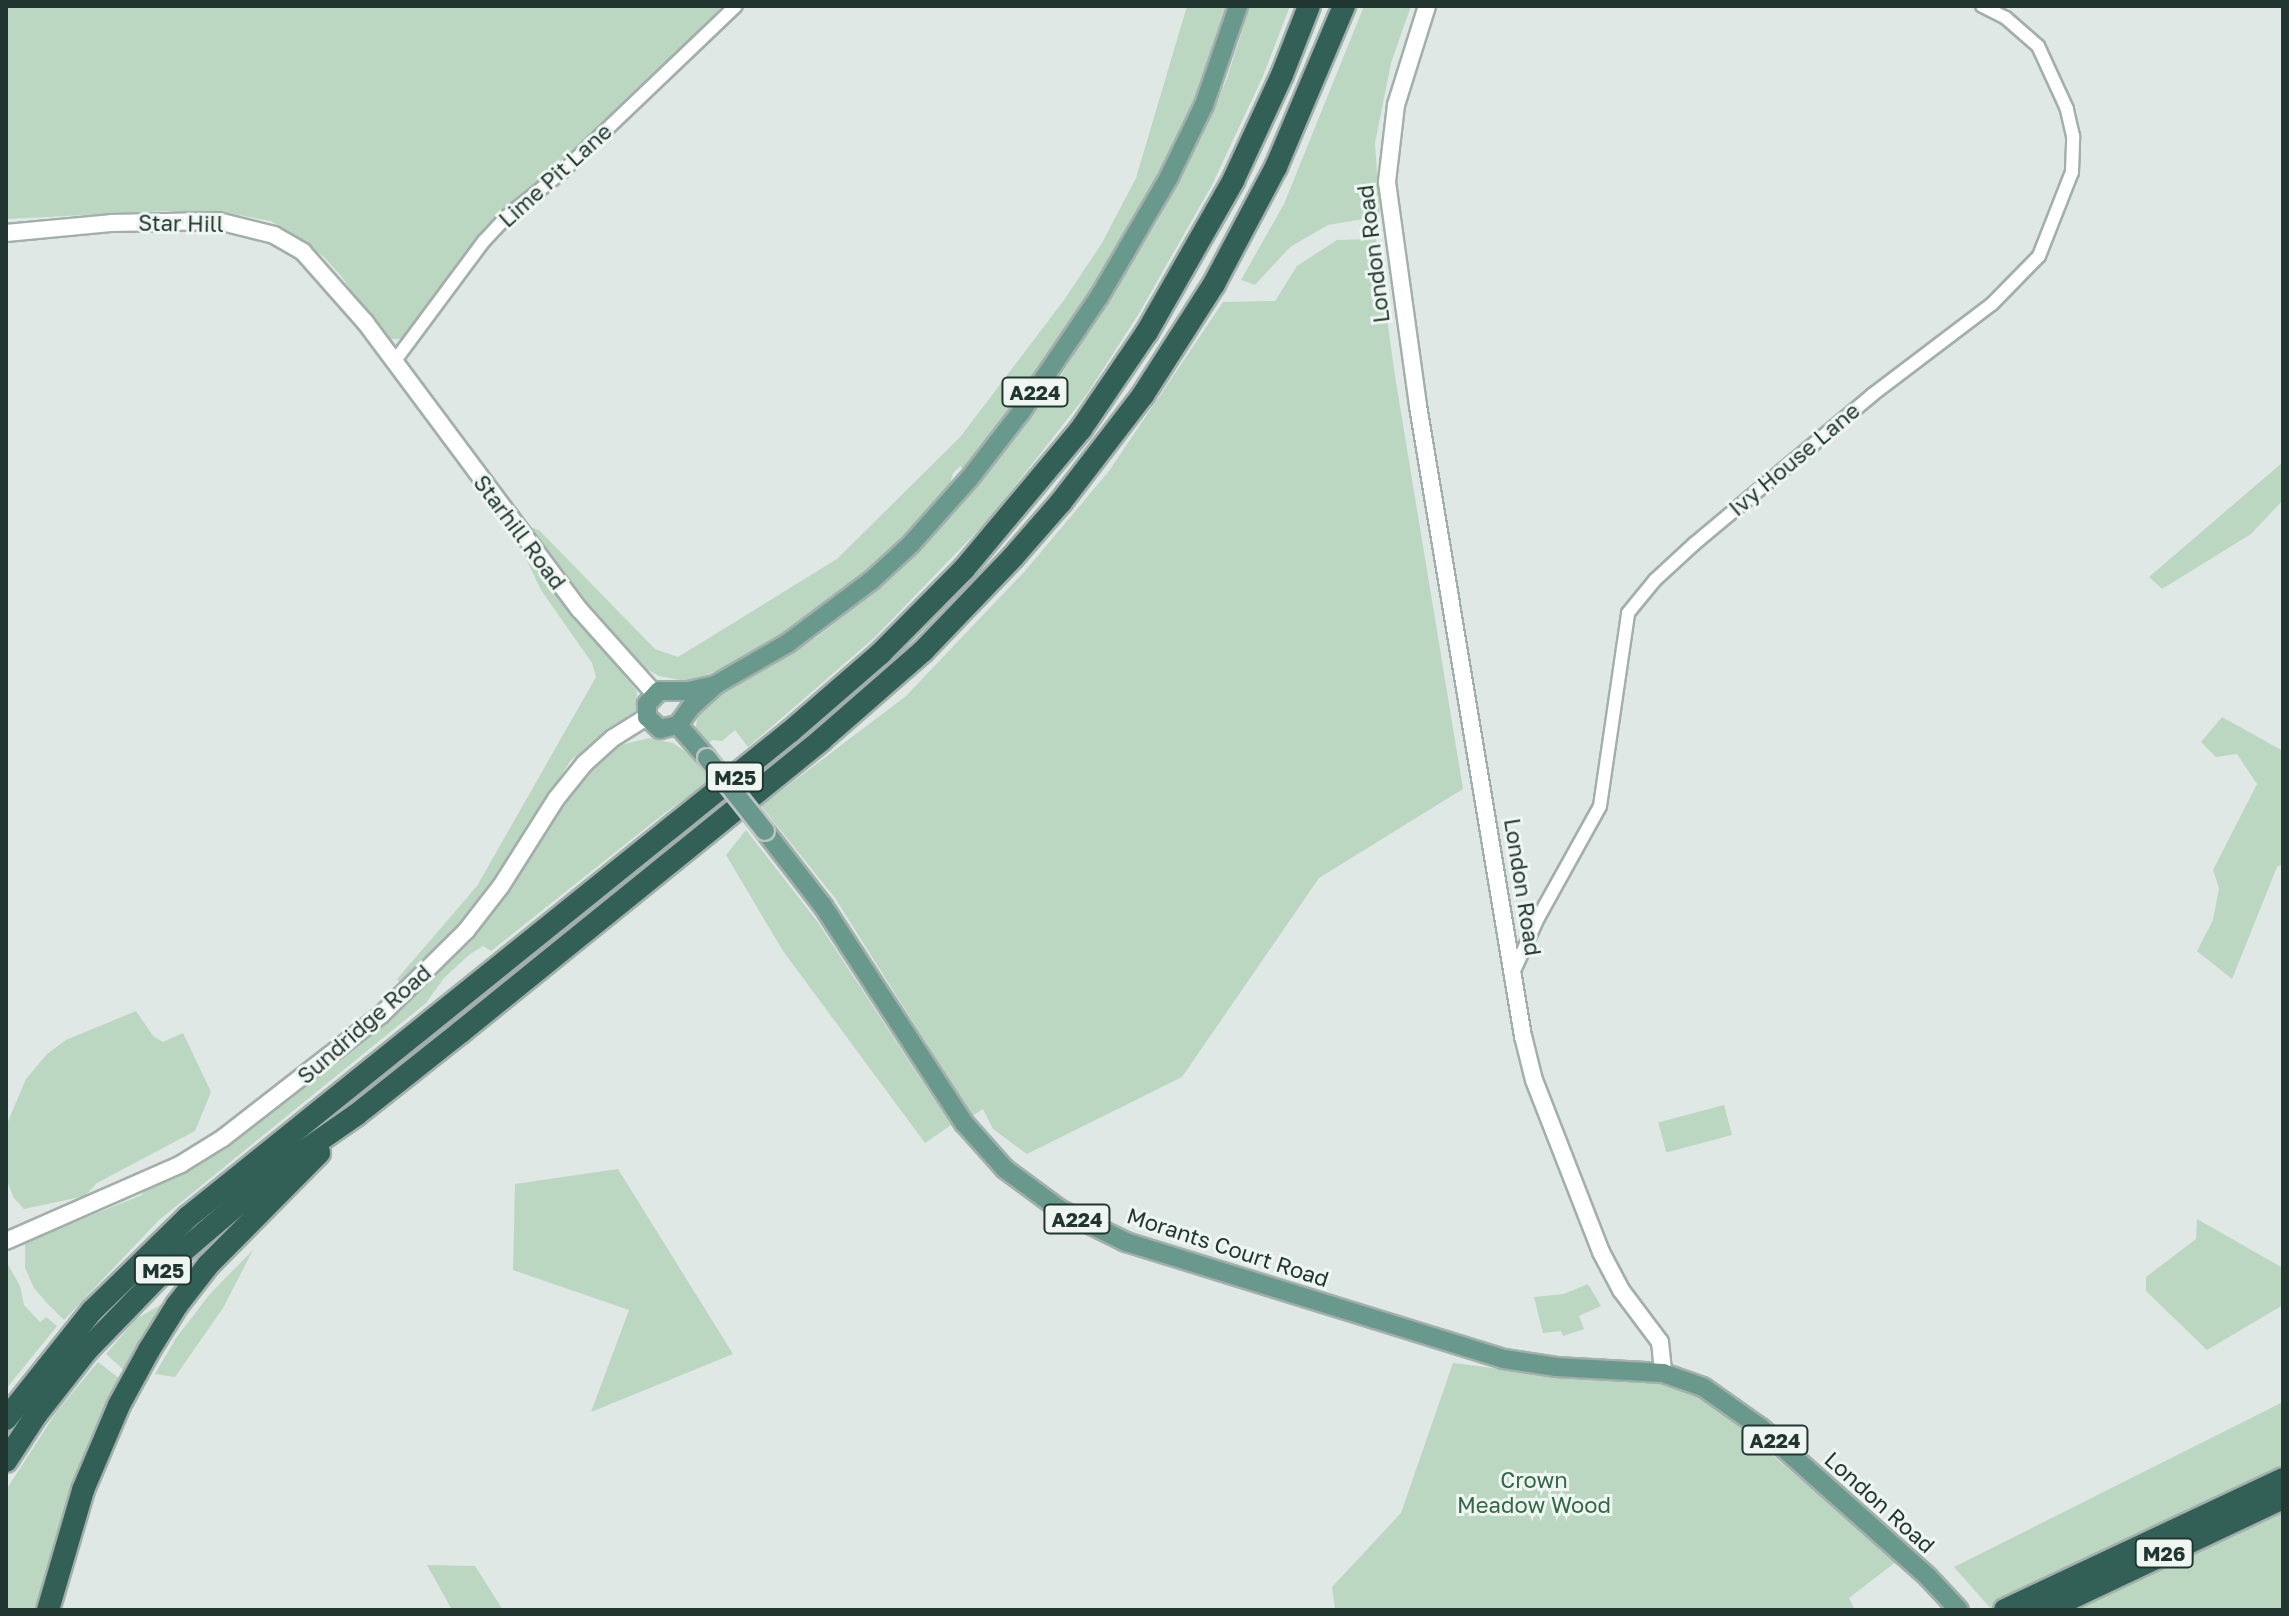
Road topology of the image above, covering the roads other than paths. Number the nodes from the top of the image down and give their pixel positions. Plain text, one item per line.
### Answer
1 (736, 6) edge
2 (1238, 6) edge
3 (1309, 6) edge
4 (1344, 6) edge
5 (1427, 6) edge
6 (1982, 6) edge
7 (6, 233) edge
8 (394, 362) junction
9 (715, 685) junction
10 (662, 692) junction
11 (647, 717) junction
12 (681, 719) junction
13 (1513, 973) junction
14 (356, 1115) junction
15 (6, 1241) edge
16 (1663, 1373) junction
17 (6, 1419) edge
18 (6, 1461) edge
19 (2283, 1479) edge
20 (2283, 1498) edge
21 (1958, 1609) edge
22 (48, 1610) edge
23 (2005, 1610) edge
24 (2046, 1610) edge

1 - 8 street, Lime Pit Lane
2 - 9 main road, A224
3 - 17 highway, M25
4 - 14 highway, M25
5 - 13 street, London Road
6 - 13 street, Ivy House Lane
7 - 8 street, Star Hill
8 - 10 street, Starhill Road
9 - 10 main road, A224
9 - 12 main road, A224
10 - 11 main road
10 - 12 main road
11 - 12 main road
11 - 15 street, Sundridge Road
12 - 16 main road, Morants Court Road / A224, bridge
13 - 16 street, London Road
14 - 18 highway, M25
14 - 22 highway, M25
16 - 21 main road, London Road / A224
19 - 23 highway, M26
20 - 24 highway, M26

